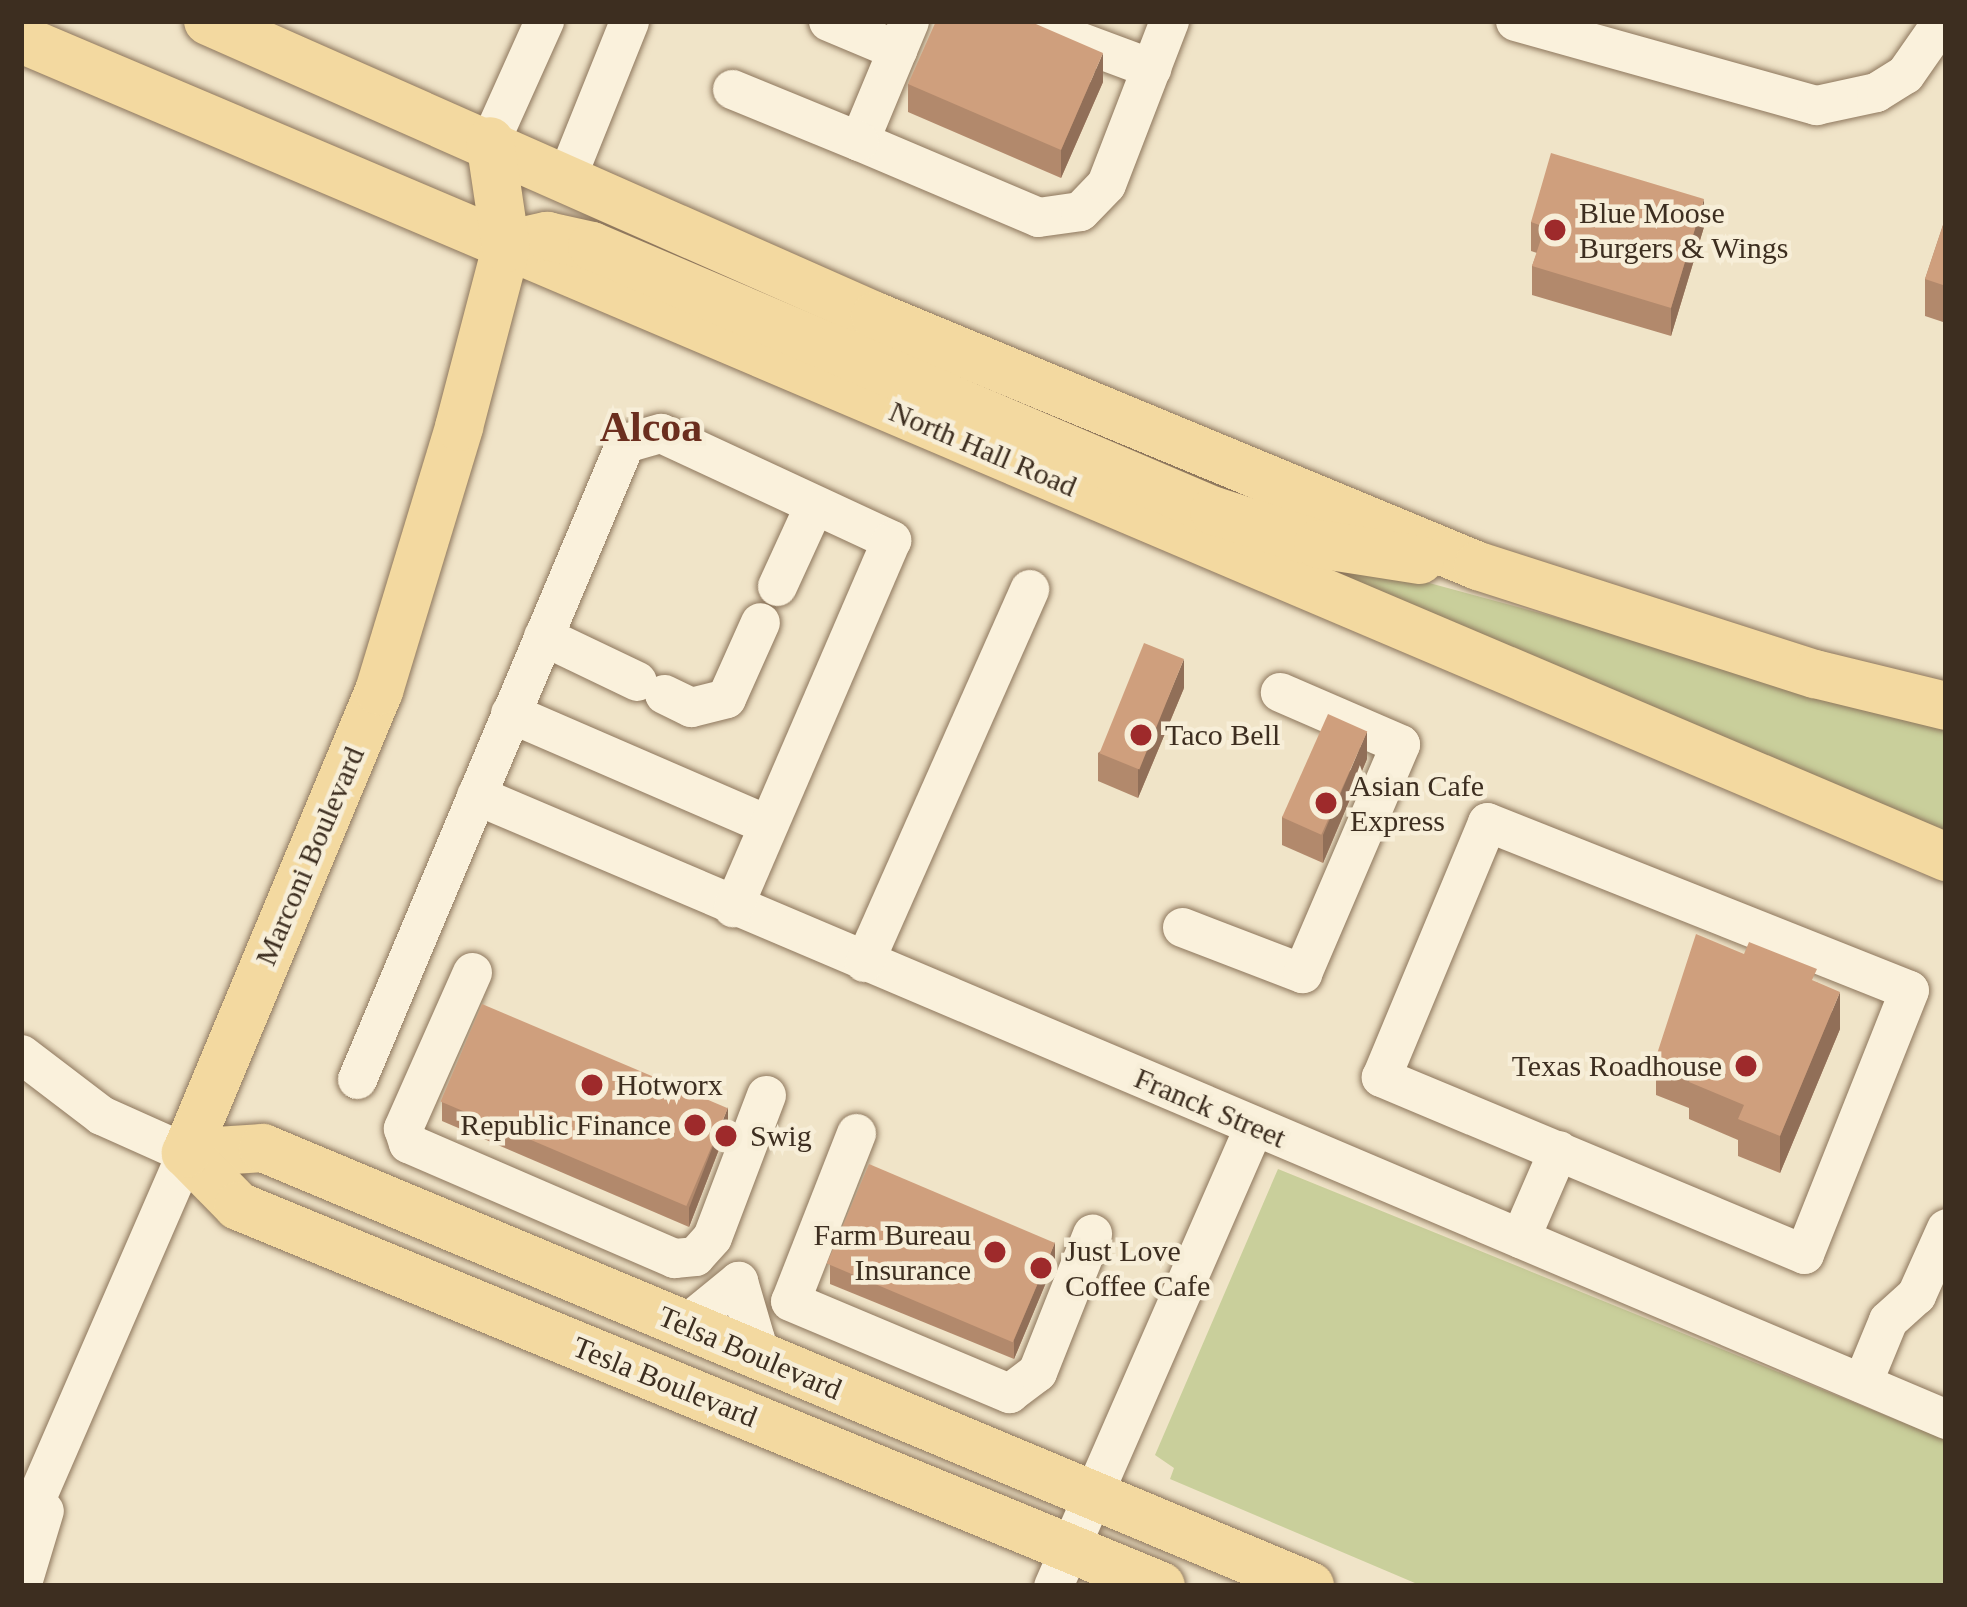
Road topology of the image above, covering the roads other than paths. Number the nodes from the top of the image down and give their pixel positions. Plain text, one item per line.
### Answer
1 (208, 21) edge
2 (544, 21) edge
3 (629, 21) edge
4 (828, 21) edge
5 (1168, 21) edge
6 (1515, 21) edge
7 (1942, 21) edge
8 (1060, 29) edge
9 (903, 35) edge
10 (1656, 37) edge
11 (21, 39) edge
12 (1151, 68) junction
13 (732, 89) dead end
14 (490, 141) junction
15 (859, 141) junction
16 (566, 178) junction
17 (506, 248) junction
18 (814, 505) junction
19 (1478, 566) junction
20 (777, 586) dead end
21 (1029, 589) dead end
22 (760, 622) dead end
23 (543, 636) junction
24 (1280, 692) dead end
25 (1946, 706) edge
26 (511, 712) junction
27 (476, 795) junction
28 (766, 824) junction
29 (1946, 857) edge
30 (733, 908) junction
31 (1181, 927) dead end
32 (864, 962) junction
33 (472, 972) dead end
34 (21, 1054) edge
35 (357, 1079) dead end
36 (766, 1095) dead end
37 (1254, 1126) junction
38 (856, 1133) dead end
39 (1558, 1150) junction
40 (186, 1153) junction
41 (1946, 1228) edge
42 (1092, 1234) dead end
43 (1520, 1238) junction
44 (1931, 1302) edge
45 (1862, 1383) junction
46 (1946, 1419) edge
47 (63, 1448) junction
48 (1090, 1496) junction
49 (21, 1532) edge
50 (1060, 1567) edge
51 (21, 1586) edge
52 (1162, 1586) edge
53 (1310, 1586) edge

1 - 14 main road
2 - 14 street
3 - 16 street
4 - 9 street
5 - 12 street
6 - 10 street
7 - 10 street
8 - 12 street
9 - 15 street
11 - 17 main road, North Hall Road
12 - 15 street
13 - 15 street
14 - 16 main road
14 - 17 main road, Marconi Boulevard
16 - 17 main road, Marconi Boulevard
16 - 19 main road
17 - 19 main road
17 - 29 main road, North Hall Road
17 - 40 main road, Marconi Boulevard
18 - 20 street
18 - 23 street
18 - 28 street
19 - 25 main road
21 - 32 street
22 - 23 street
23 - 26 street
24 - 31 street
26 - 27 street
26 - 28 street
27 - 30 street, Franck Street
27 - 35 street
28 - 30 street
30 - 32 street, Franck Street
32 - 37 street, Franck Street
33 - 36 street
34 - 40 street
37 - 43 street, Franck Street
37 - 48 street
38 - 42 street
39 - 39 street
39 - 43 street
40 - 47 street, Marconi Boulevard
40 - 48 main road, Telsa Boulevard
40 - 50 main road, Tesla Boulevard
41 - 44 street
43 - 45 street, Franck Street
44 - 45 street
45 - 46 street, Franck Street
47 - 49 street, Marconi Boulevard
47 - 51 street, Marconi Boulevard
48 - 50 street
48 - 53 main road, Telsa Boulevard
50 - 52 main road, Tesla Boulevard

